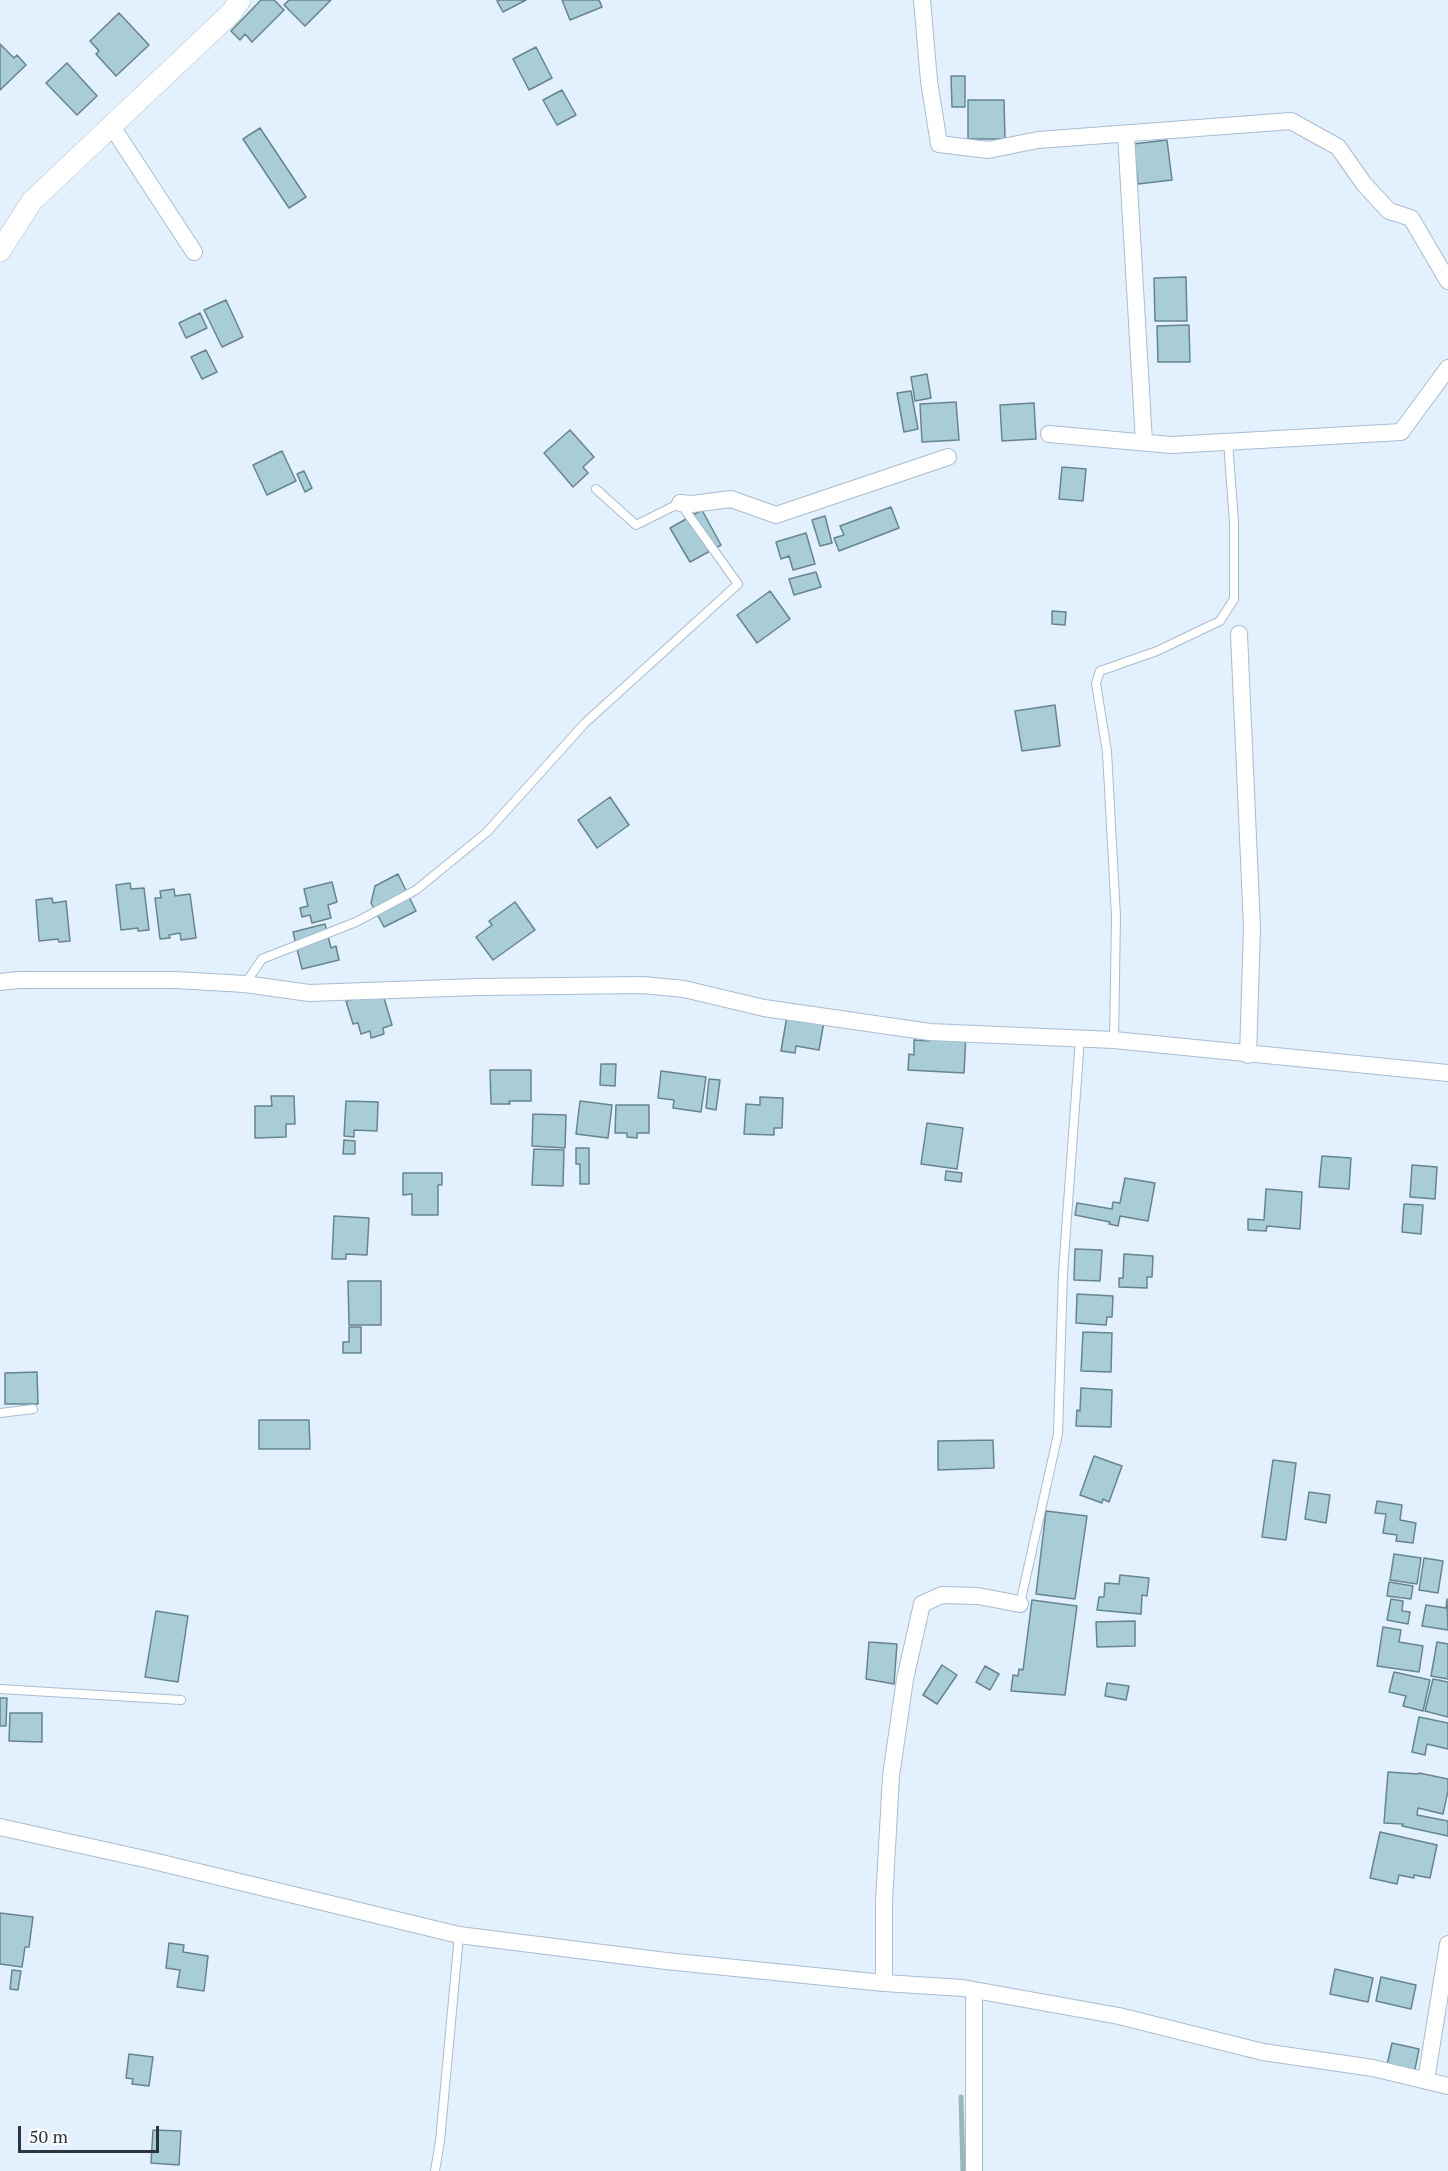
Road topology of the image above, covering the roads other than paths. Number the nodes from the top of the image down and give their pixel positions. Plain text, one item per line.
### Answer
1 (240, 0) edge
2 (922, 0) edge
3 (111, 125) junction
4 (1126, 134) junction
5 (0, 251) edge
6 (194, 252) dead end
7 (1448, 281) edge
8 (1448, 368) edge
9 (1048, 434) dead end
10 (1228, 441) junction
11 (1144, 442) junction
12 (948, 457) dead end
13 (596, 489) dead end
14 (680, 503) junction
15 (1239, 634) dead end
16 (0, 982) edge
17 (245, 984) junction
18 (1080, 1037) junction
19 (1114, 1040) junction
20 (1248, 1055) junction
21 (1448, 1073) edge
22 (33, 1409) dead end
23 (0, 1413) edge
24 (1020, 1604) joint
25 (0, 1689) edge
26 (181, 1700) dead end
27 (0, 1827) edge
28 (459, 1935) junction
29 (1448, 1944) edge
30 (884, 1983) junction
31 (974, 1990) junction
32 (1426, 2080) junction
33 (1448, 2086) edge
34 (435, 2171) edge
35 (974, 2171) edge

1 - 3 street
2 - 4 street
3 - 5 street
3 - 6 street
4 - 7 street
4 - 11 street
8 - 10 street
9 - 11 street
10 - 11 street
10 - 19 lane
12 - 14 street
13 - 14 lane
14 - 17 lane
15 - 20 street
16 - 17 street
17 - 18 street
18 - 19 street
18 - 24 lane
19 - 20 street
20 - 21 street
22 - 23 lane
24 - 30 street
25 - 26 lane
27 - 28 street
28 - 30 street
28 - 34 lane
29 - 32 street
30 - 31 street
31 - 32 street
31 - 35 street
32 - 33 street

